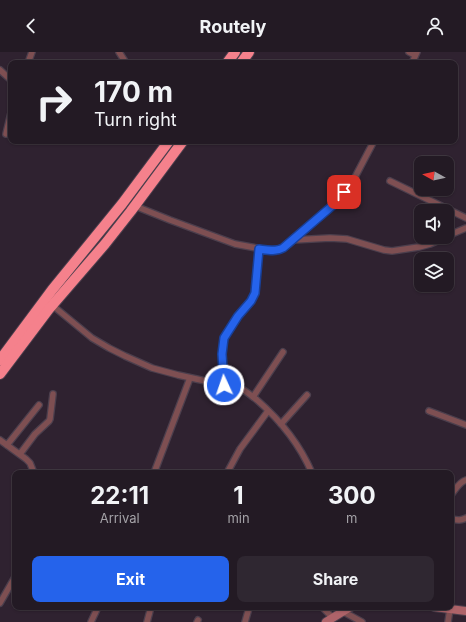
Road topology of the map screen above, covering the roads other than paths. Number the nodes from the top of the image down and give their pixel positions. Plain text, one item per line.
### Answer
1 (409, 52) edge
2 (416, 54) edge
3 (0, 70) edge
4 (8, 77) edge
5 (8, 126) edge
6 (6, 134) dead end
7 (167, 144) edge
8 (181, 144) edge
9 (372, 144) edge
10 (390, 181) dead end
11 (122, 204) junction
12 (133, 209) junction
13 (466, 218) edge
14 (466, 228) edge
15 (454, 233) edge
16 (293, 240) junction
17 (430, 244) edge
18 (259, 249) junction
19 (52, 305) junction
20 (283, 352) dead end
21 (0, 360) edge
22 (0, 374) edge
23 (190, 378) junction
24 (224, 385) junction
25 (52, 394) dead end
26 (307, 395) dead end
27 (253, 397) junction
28 (39, 405) dead end
29 (268, 411) junction
30 (429, 411) dead end
31 (281, 424) junction
32 (466, 425) edge
33 (0, 440) edge
34 (7, 445) junction
35 (20, 454) junction
36 (33, 470) edge
37 (155, 470) edge
38 (229, 470) edge
39 (311, 470) edge
40 (466, 480) edge
41 (454, 491) edge
42 (466, 518) edge
43 (454, 520) edge
44 (12, 582) edge
45 (0, 603) edge
46 (97, 610) edge
47 (150, 610) edge
48 (249, 610) edge
49 (324, 610) edge
50 (450, 610) edge
51 (454, 610) edge
52 (342, 611) joint
53 (466, 611) edge
54 (329, 620) edge
55 (91, 622) edge
56 (147, 622) edge
57 (246, 622) edge
58 (362, 622) edge
59 (448, 622) edge

1 - 2 street
3 - 4 street
5 - 6 street
7 - 11 highway
8 - 12 highway
9 - 16 street
10 - 13 street
11 - 12 highway
11 - 21 highway
12 - 18 street
12 - 19 highway
14 - 15 street
16 - 17 street
16 - 18 street
18 - 24 street
19 - 22 highway
19 - 23 street
20 - 27 street
23 - 24 street
23 - 37 street
24 - 27 street
25 - 35 street
26 - 31 street
27 - 29 street
28 - 34 street
29 - 31 street
29 - 38 street
30 - 32 street
31 - 39 street
33 - 34 street
34 - 35 street
35 - 36 street
40 - 41 street
42 - 43 street
44 - 45 street
46 - 55 street
47 - 56 street
48 - 57 street
49 - 54 street
50 - 59 street
51 - 53 main road
52 - 54 main road
52 - 58 street

